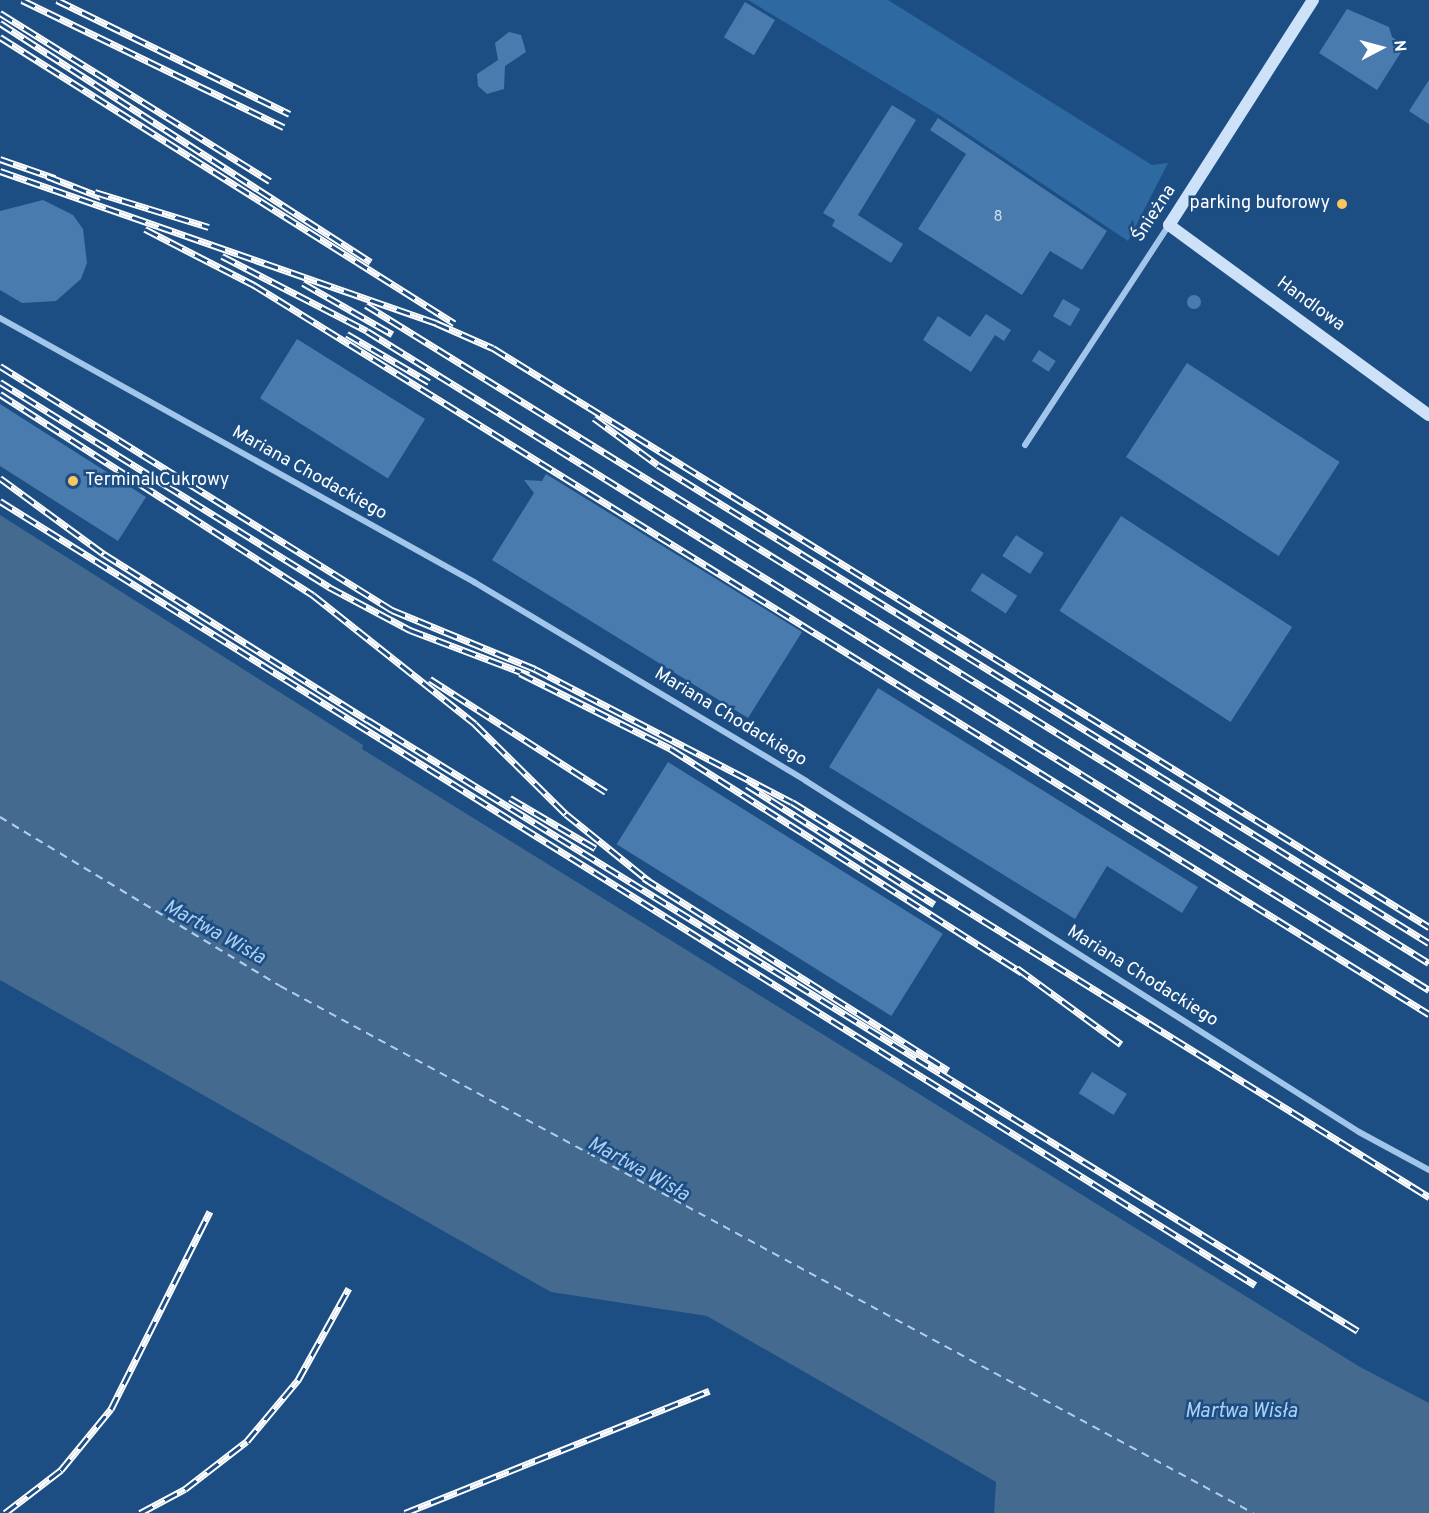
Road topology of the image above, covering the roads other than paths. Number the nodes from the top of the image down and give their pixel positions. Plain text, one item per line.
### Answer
1 (1313, 0) edge
2 (1169, 225) junction
3 (0, 318) edge
4 (1429, 415) edge
5 (1025, 445) dead end
6 (1429, 1170) edge

1 - 2 street, Śnieżna
2 - 4 street, Handlowa
2 - 5 street, Śnieżna
3 - 6 street, Mariana Chodackiego

